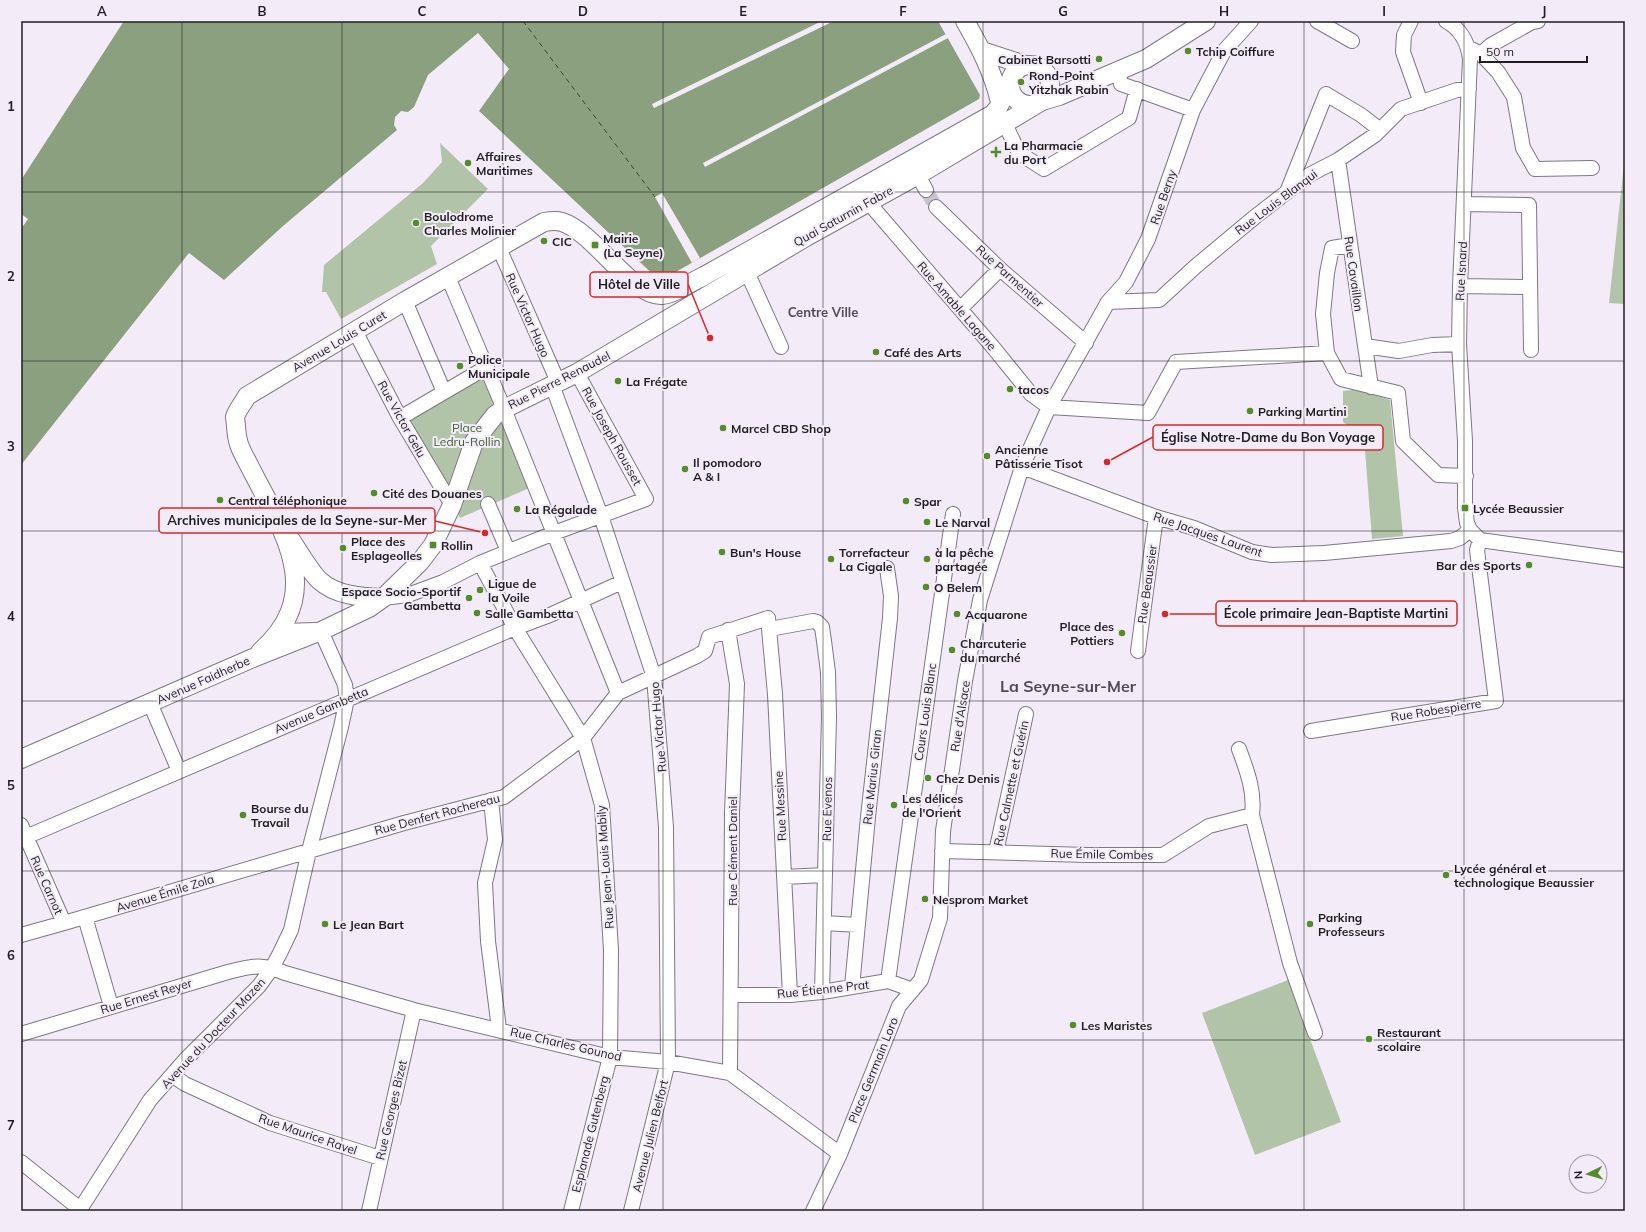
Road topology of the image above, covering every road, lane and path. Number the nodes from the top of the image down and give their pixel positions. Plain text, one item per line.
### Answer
1 (965, 21) edge
2 (1206, 21) edge
3 (1251, 21) edge
4 (1316, 21) edge
5 (1411, 21) edge
6 (1448, 21) edge
7 (1538, 21) edge
8 (1352, 41) dead end
9 (982, 51) junction
10 (1475, 51) junction
11 (1025, 65) junction
12 (1118, 71) junction
13 (1010, 84) junction
14 (1137, 89) junction
15 (1469, 89) junction
16 (1042, 101) junction
17 (1000, 102) junction
18 (1421, 103) junction
19 (1193, 110) junction
20 (1005, 124) junction
21 (1379, 129) junction
22 (1338, 160) junction
23 (1592, 168) dead end
24 (1286, 192) junction
25 (868, 202) junction
26 (1464, 204) junction
27 (936, 207) tunnel mouth
28 (553, 220) joint
29 (1350, 245) junction
30 (498, 248) junction
31 (1000, 269) junction
32 (748, 272) junction
33 (448, 276) junction
34 (1460, 286) junction
35 (1530, 287) junction
36 (405, 301) junction
37 (1108, 302) junction
38 (960, 309) junction
39 (356, 330) junction
40 (646, 333) joint
41 (1086, 343) junction
42 (1460, 344) junction
43 (1365, 346) junction
44 (781, 347) dead end
45 (1531, 350) dead end
46 (1327, 353) junction
47 (487, 367) junction
48 (577, 373) junction
49 (555, 383) junction
50 (1371, 387) junction
51 (444, 392) junction
52 (1049, 407) junction
53 (504, 408) junction
54 (400, 418) junction
55 (1022, 467) junction
56 (1466, 476) junction
57 (488, 504) dead end
58 (452, 505) junction
59 (953, 514) dead end
60 (601, 516) junction
61 (1156, 517) junction
62 (278, 521) junction
63 (554, 533) junction
64 (1475, 535) junction
65 (508, 551) junction
66 (1625, 560) edge
67 (480, 563) junction
68 (887, 568) dead end
69 (622, 582) junction
70 (383, 598) junction
71 (581, 601) junction
72 (769, 623) junction
73 (822, 627) joint
74 (515, 628) junction
75 (728, 630) junction
76 (280, 631) junction
77 (321, 631) junction
78 (1138, 651) dead end
79 (253, 658) junction
80 (654, 677) junction
81 (618, 693) junction
82 (347, 700) junction
83 (150, 703) junction
84 (1026, 714) dead end
85 (1311, 730) dead end
86 (583, 738) junction
87 (1239, 749) dead end
88 (21, 759) edge
89 (179, 771) junction
90 (491, 800) junction
91 (1252, 816) junction
92 (23, 834) edge
93 (309, 851) junction
94 (942, 851) junction
95 (996, 852) junction
96 (825, 875) junction
97 (784, 877) junction
98 (85, 917) junction
99 (64, 923) junction
100 (824, 923) junction
101 (858, 925) junction
102 (21, 935) edge
103 (272, 968) junction
104 (888, 981) junction
105 (852, 987) junction
106 (913, 990) junction
107 (822, 992) junction
108 (731, 995) junction
109 (790, 995) junction
110 (111, 1006) junction
111 (414, 1010) junction
112 (499, 1029) junction
113 (1315, 1033) dead end
114 (21, 1034) edge
115 (610, 1057) junction
116 (668, 1062) junction
117 (730, 1073) junction
118 (172, 1075) junction
119 (840, 1154) junction
120 (380, 1158) junction
121 (21, 1162) edge
122 (80, 1210) edge
123 (369, 1211) edge
124 (570, 1211) edge
125 (631, 1211) edge
126 (813, 1211) edge

1 - 9 main road
2 - 12 main road
3 - 19 street, Rue Berny
4 - 8 street
5 - 18 street
6 - 10 street, Rue Isnard
7 - 10 street
9 - 11 main road
9 - 13 main road
9 - 17 main road
10 - 15 street, Rue Isnard
10 - 23 street
11 - 13 main road
11 - 16 main road
12 - 14 street
12 - 16 main road
13 - 16 main road
13 - 17 main road, Quai Saturnin Fabre
14 - 19 street
14 - 20 street
15 - 18 street, Rue Louis Blanqui
15 - 26 street, Rue Isnard
16 - 20 main road, Quai Saturnin Fabre
17 - 28 main road, Quai Saturnin Fabre
18 - 21 street, Rue Louis Blanqui
19 - 37 street, Rue Berny
20 - 25 main road, Quai Saturnin Fabre
21 - 22 street, Rue Louis Blanqui
21 - 24 street
22 - 24 street, Rue Louis Blanqui
22 - 29 street, Rue Cavaillon
24 - 37 street, Rue Louis Blanqui
25 - 32 main road, Quai Saturnin Fabre
25 - 38 street, Rue Amable Lagane
26 - 34 street, Rue Isnard
26 - 35 street
27 - 31 street, Rue Parmentier
28 - 30 main road, Avenue Louis Curet
29 - 43 street, Rue Cavaillon
29 - 46 street
30 - 33 main road, Avenue Louis Curet
30 - 49 street, Rue Victor Hugo
31 - 38 street
31 - 41 street, Rue Parmentier
32 - 40 main road, Quai Saturnin Fabre
32 - 44 street
33 - 36 main road, Avenue Louis Curet
33 - 47 street
34 - 35 street
34 - 42 street, Rue Isnard
35 - 45 street
36 - 39 main road, Avenue Louis Curet
36 - 51 street
37 - 41 street, Rue Berny
38 - 52 street, Rue Amable Lagane
39 - 54 street, Rue Victor Gelu
39 - 62 main road, Avenue Louis Curet
40 - 48 main road, Rue Pierre Renaudel
41 - 52 street, Rue d'Alsace
42 - 43 street
42 - 56 street, Rue Isnard
43 - 50 street, Rue Cavaillon
46 - 50 street
46 - 52 street
47 - 51 street
47 - 53 street
48 - 49 main road, Rue Pierre Renaudel
48 - 60 street, Rue Joseph Rousset
49 - 53 main road, Rue Pierre Renaudel
49 - 60 street, Rue Victor Hugo
50 - 56 street
51 - 54 street
52 - 55 street, Rue d'Alsace
53 - 58 main road, Rue Pierre Renaudel
53 - 63 street
54 - 58 street, Rue Victor Gelu
55 - 61 street, Rue Jacques Laurent
55 - 94 street, Rue d'Alsace
56 - 64 street, Rue Isnard
57 - 65 street
58 - 70 main road, Rue Pierre Renaudel
59 - 104 street, Cours Louis Blanc
60 - 63 street
60 - 69 street, Rue Victor Hugo
61 - 64 street, Rue Jacques Laurent
61 - 78 street, Rue Beaussier
62 - 70 main road, Avenue Louis Curet
62 - 76 main road, Avenue Louis Curet
63 - 65 street
63 - 71 street
64 - 66 street
64 - 85 street, Rue Robespierre
65 - 67 street
67 - 70 street
67 - 74 street, Rue Jean-Louis Mabily
68 - 101 street, Rue Marius Giran
69 - 71 street, Avenue Gambetta
69 - 80 street, Rue Victor Hugo
70 - 77 main road, Avenue Faidherbe
71 - 74 street, Avenue Gambetta
71 - 81 street
72 - 73 street, Rue Denfert Rochereau
72 - 75 street, Rue Denfert Rochereau
72 - 97 street, Rue Messine
73 - 96 street, Rue Evenos
74 - 82 street, Avenue Gambetta
74 - 86 street, Rue Jean-Louis Mabily
75 - 80 street, Rue Denfert Rochereau
75 - 108 street, Rue Clément Daniel
76 - 77 street
76 - 79 main road, Avenue Louis Curet
77 - 79 main road, Avenue Faidherbe
77 - 82 street
79 - 83 main road, Avenue Faidherbe
80 - 81 street, Rue Denfert Rochereau
80 - 116 street, Rue Victor Hugo
81 - 86 street, Rue Denfert Rochereau
82 - 89 street, Avenue Gambetta
82 - 93 street, Avenue du Docteur Mazen
83 - 88 main road, Avenue Faidherbe
83 - 89 street
84 - 95 street, Rue Calmette et Guérin
86 - 90 street, Rue Denfert Rochereau
86 - 115 street, Rue Jean-Louis Mabily
87 - 91 street
89 - 92 street, Avenue Gambetta
90 - 93 street, Rue Denfert Rochereau
90 - 112 street
91 - 95 street, Rue Émile Combes
91 - 113 street
92 - 99 street, Rue Carnot
93 - 98 street, Avenue Émile Zola
93 - 103 street, Avenue du Docteur Mazen
94 - 95 street, Rue Émile Combes
94 - 106 street, Rue d'Alsace
96 - 97 street
96 - 100 street, Rue Evenos
97 - 109 street, Rue Messine
98 - 99 street, Avenue Émile Zola
98 - 110 street
99 - 102 street, Avenue Émile Zola
100 - 101 street
100 - 107 street, Rue Evenos
101 - 105 street, Rue Marius Giran
103 - 110 street, Rue Ernest Reyer
103 - 111 street, Rue Charles Gounod
103 - 118 street, Avenue du Docteur Mazen
104 - 105 street, Rue Étienne Prat
104 - 106 street, Rue Étienne Prat
105 - 107 street, Rue Étienne Prat
106 - 119 street, Place Gerrmain Loro
107 - 109 street, Rue Étienne Prat
108 - 109 street, Rue Étienne Prat
108 - 117 street, Rue Clément Daniel
110 - 114 street, Rue Ernest Reyer
111 - 112 street, Rue Charles Gounod
111 - 120 street, Rue Georges Bizet
112 - 115 street, Rue Charles Gounod
115 - 116 street, Rue Charles Gounod
115 - 124 street, Esplanade Gutenberg
116 - 117 street, Rue Charles Gounod
116 - 125 street, Avenue Julien Belfort
117 - 119 street, Rue Charles Gounod
118 - 120 street, Rue Maurice Ravel
118 - 122 street, Avenue du Docteur Mazen
119 - 126 street, Place Gerrmain Loro
120 - 123 street, Rue Georges Bizet
121 - 122 street

